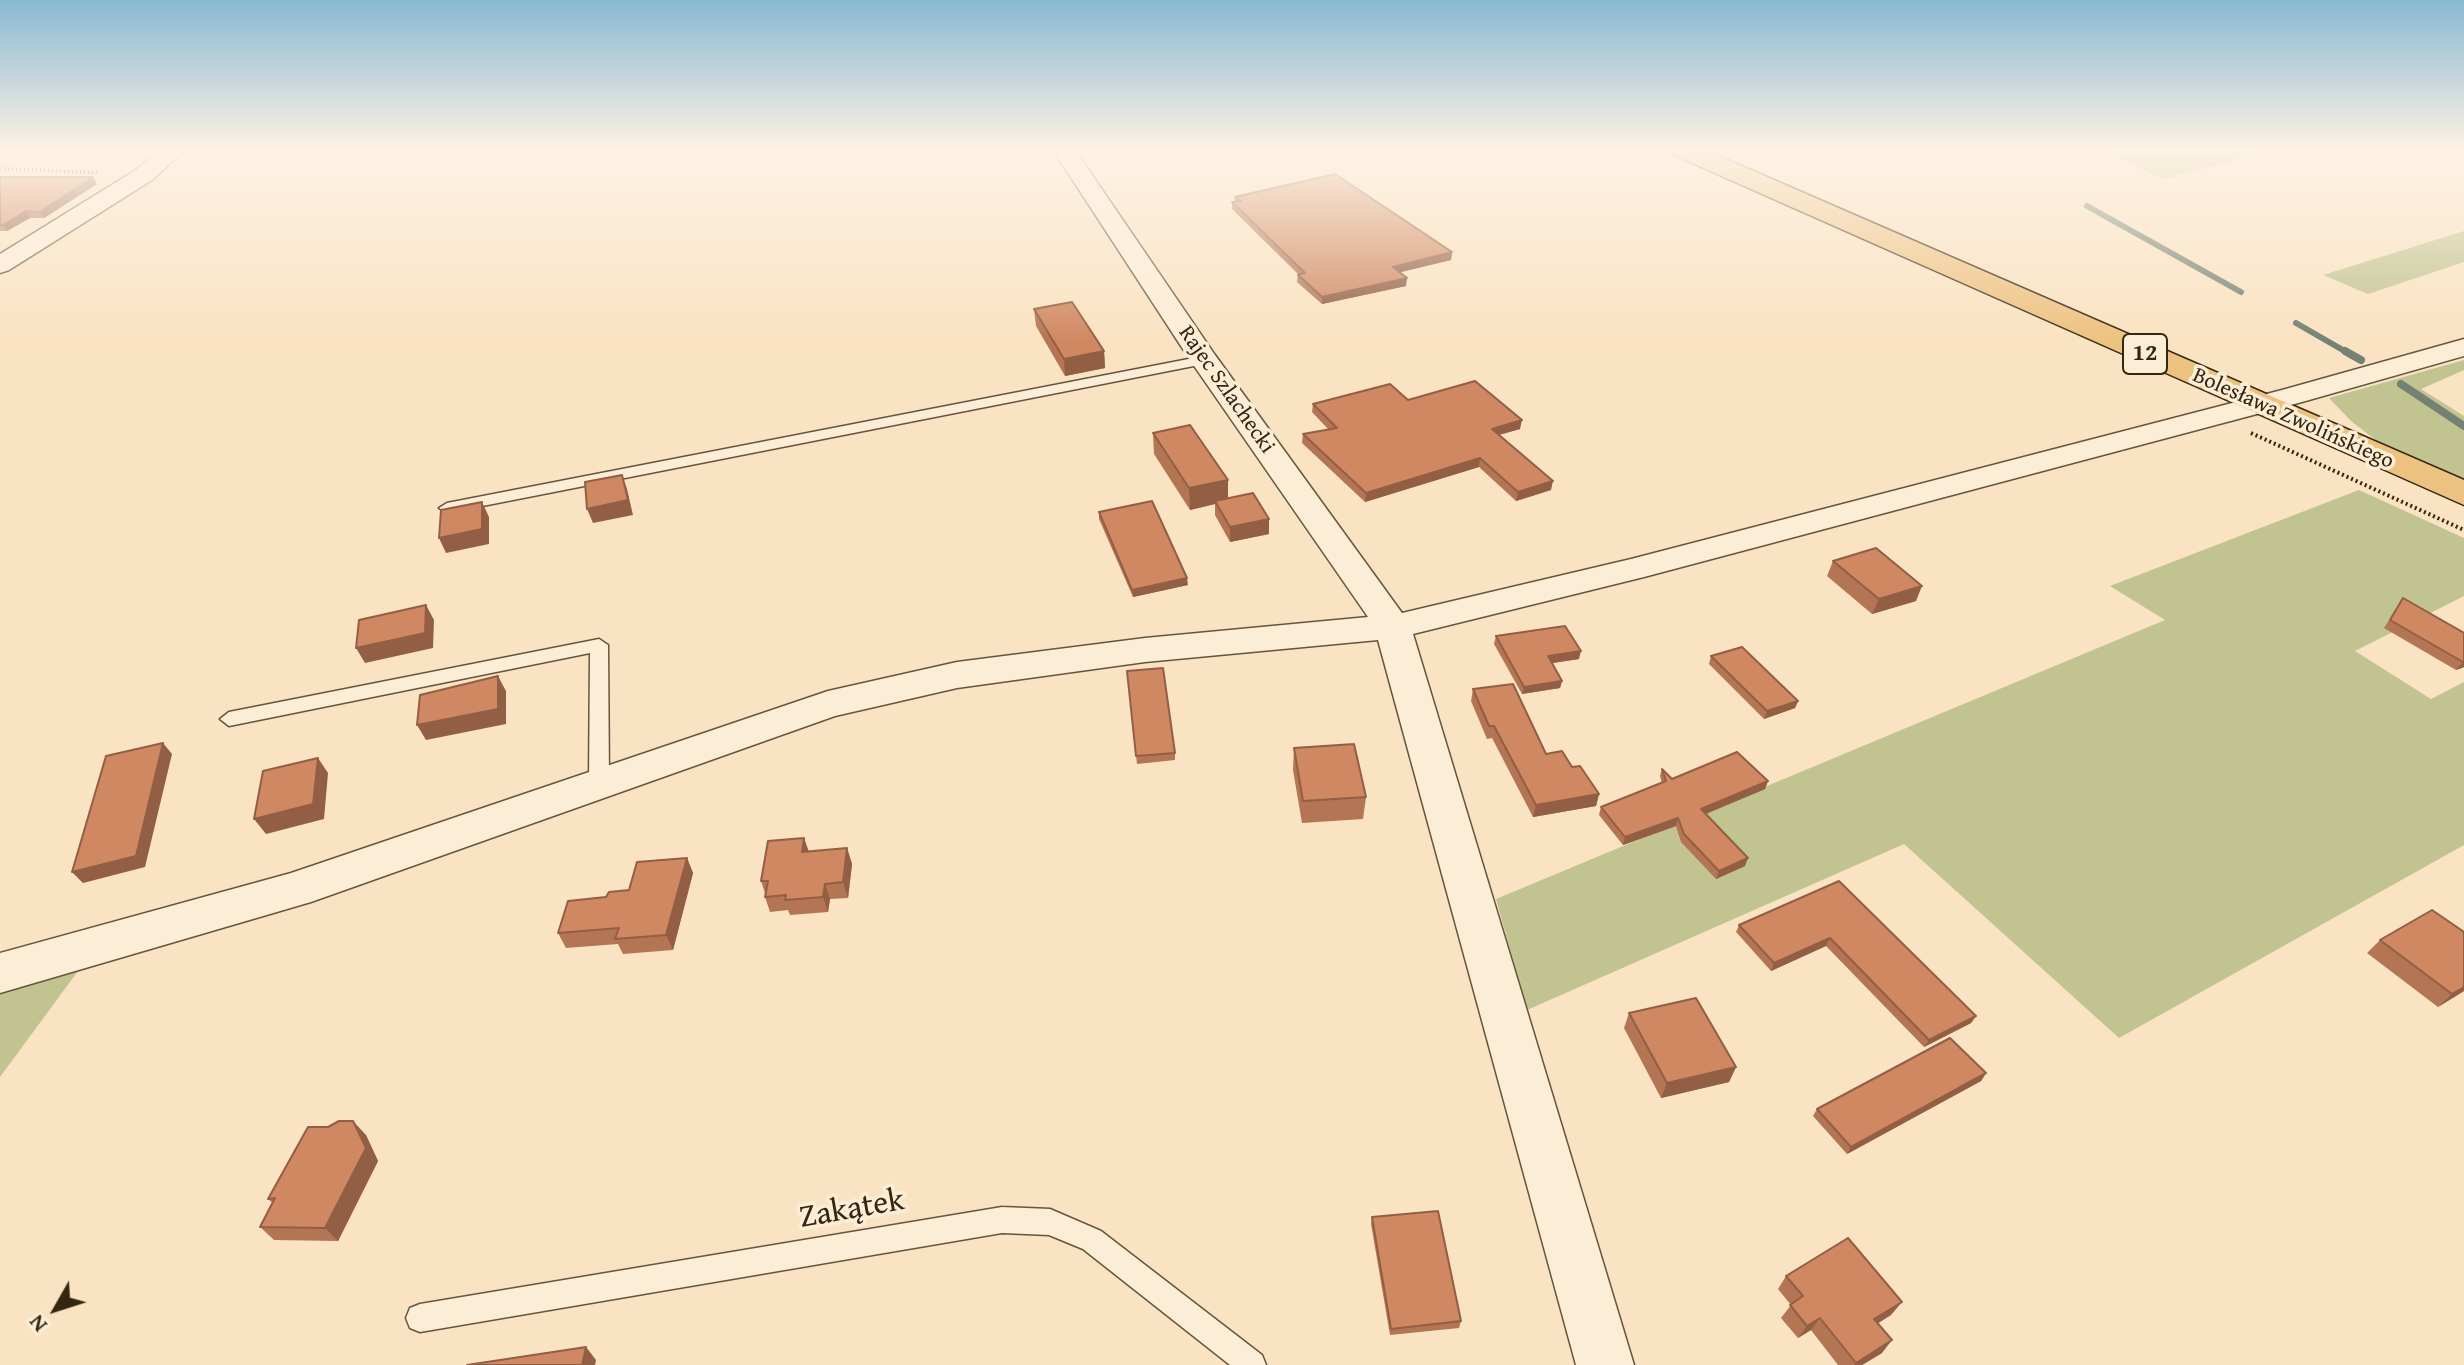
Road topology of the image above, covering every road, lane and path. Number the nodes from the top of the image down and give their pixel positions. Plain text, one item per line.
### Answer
1 (82, 214) edge
2 (1106, 214) edge
3 (1827, 214) edge
4 (0, 265) edge
5 (2464, 347) edge
6 (1204, 360) junction
7 (2256, 403) junction
8 (2210, 415) junction
9 (2464, 494) edge
10 (447, 508) edge
11 (2464, 530) edge
12 (1393, 627) junction
13 (229, 719) dead end
14 (599, 782) junction
15 (0, 973) edge
16 (420, 1318) dead end
17 (1252, 1365) edge
18 (1605, 1365) edge

1 - 4 street
2 - 6 street, Rajec Szlachecki
3 - 7 main road, Bolesława Zwolińskiego / 12
5 - 7 street
6 - 10 lane
6 - 12 street, Rajec Szlachecki
7 - 8 street
7 - 9 main road, Bolesława Zwolińskiego / 12
8 - 11 path
8 - 12 street
12 - 14 street
12 - 18 street, Rajec Szlachecki
13 - 14 lane
14 - 15 street
16 - 17 lane, Zakątek

